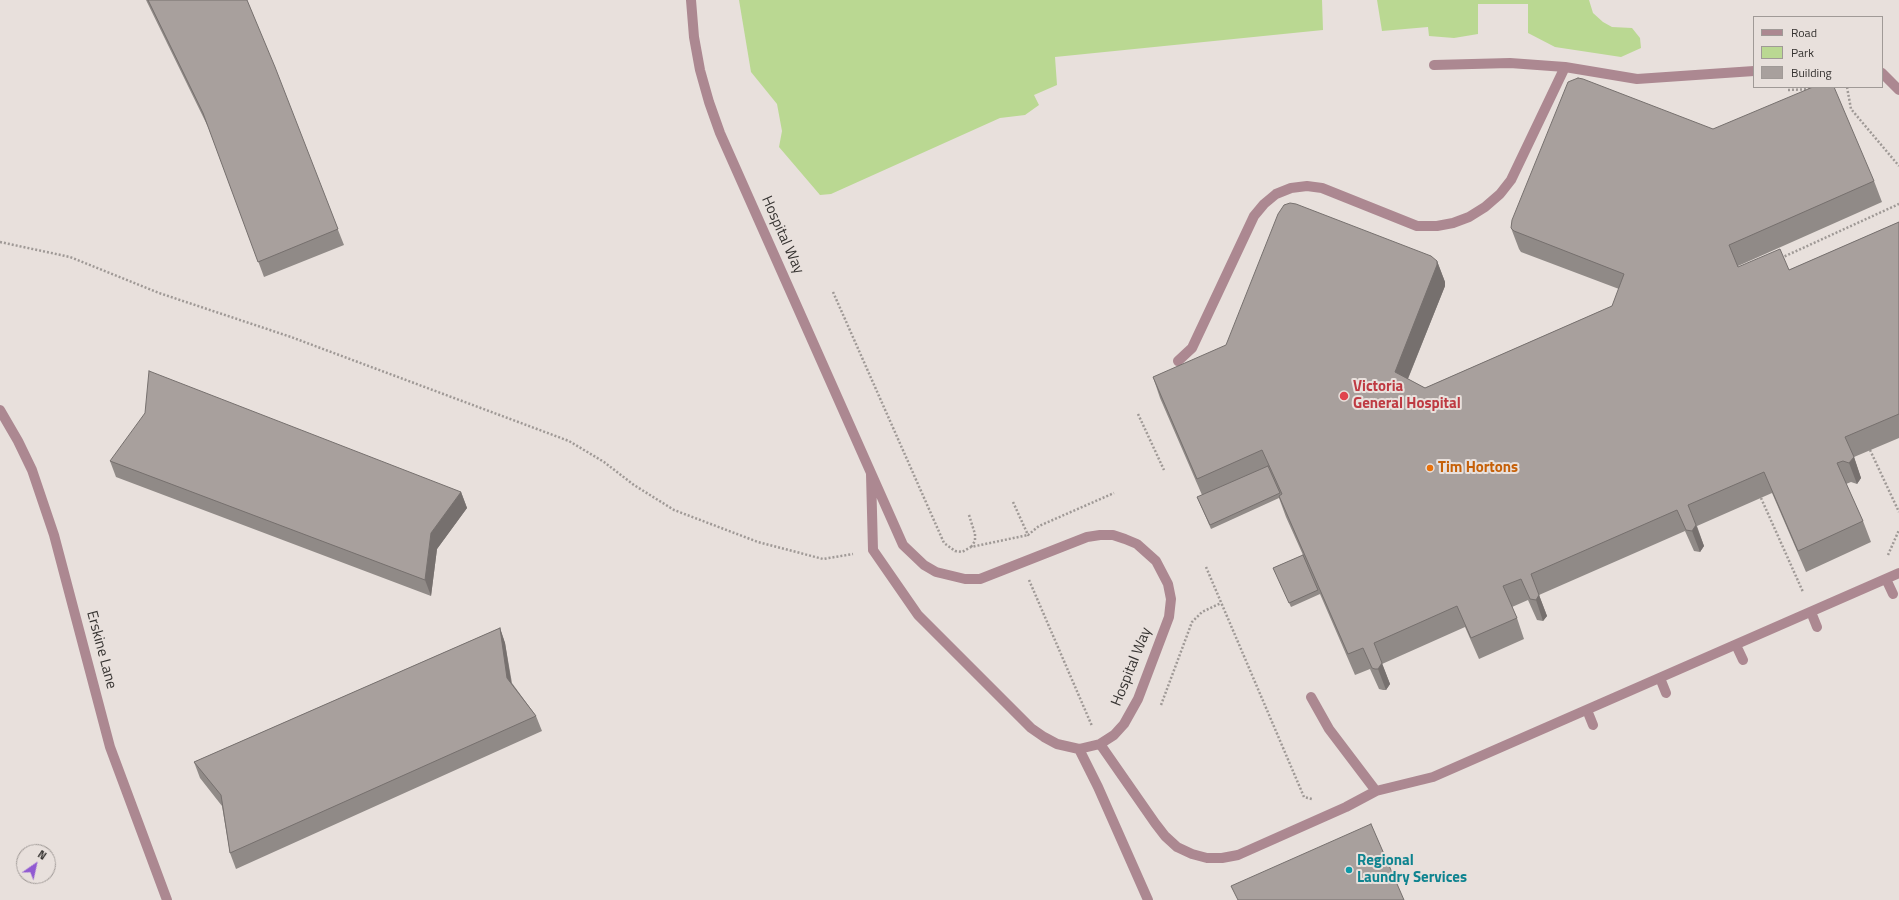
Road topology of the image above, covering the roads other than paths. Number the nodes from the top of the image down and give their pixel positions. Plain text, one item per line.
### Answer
1 (691, 0) edge
2 (1434, 65) dead end
3 (1565, 67) junction
4 (1753, 71) edge
5 (1883, 74) edge
6 (1899, 90) edge
7 (1178, 361) dead end
8 (0, 410) edge
9 (870, 474) junction
10 (1899, 573) edge
11 (1886, 579) junction
12 (1893, 594) dead end
13 (1811, 612) junction
14 (1817, 627) dead end
15 (1736, 645) junction
16 (1743, 660) dead end
17 (1660, 678) junction
18 (1666, 693) dead end
19 (1311, 697) dead end
20 (1586, 710) junction
21 (1593, 725) dead end
22 (1100, 744) junction
23 (1080, 749) junction
24 (1376, 791) junction
25 (167, 900) edge
26 (1148, 900) edge

1 - 9 street, Hospital Way
2 - 3 street
3 - 4 street
3 - 7 street
5 - 6 street
8 - 25 street, Erskine Lane
9 - 22 street, Hospital Way
9 - 23 street, Hospital Way
10 - 11 street
11 - 12 street
11 - 13 street
13 - 14 street
13 - 15 street
15 - 16 street
15 - 17 street
17 - 18 street
17 - 20 street
19 - 24 street
20 - 21 street
20 - 24 street
22 - 23 street, Hospital Way
22 - 24 street
23 - 26 street

